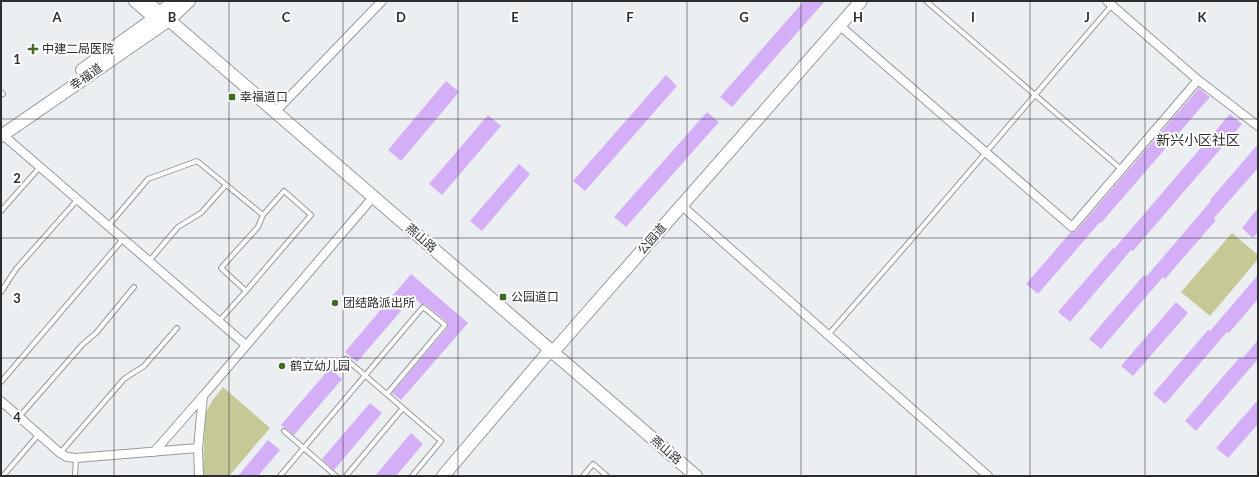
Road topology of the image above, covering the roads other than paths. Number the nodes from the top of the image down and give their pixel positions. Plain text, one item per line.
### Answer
1 (135, 1) edge
2 (145, 1) edge
3 (173, 1) edge
4 (189, 1) edge
5 (382, 1) edge
6 (860, 1) edge
7 (926, 1) edge
8 (1109, 3) edge
9 (162, 19) junction
10 (839, 26) junction
11 (1198, 80) junction
12 (1035, 95) junction
13 (275, 112) junction
14 (1258, 126) edge
15 (2, 133) edge
16 (986, 152) junction
17 (40, 166) junction
18 (1121, 169) junction
19 (226, 184) junction
20 (78, 199) junction
21 (368, 203) junction
22 (682, 206) junction
23 (1, 211) edge
24 (263, 215) junction
25 (109, 225) junction
26 (124, 238) junction
27 (150, 260) junction
28 (134, 287) dead end
29 (246, 290) junction
30 (1, 292) edge
31 (219, 321) junction
32 (177, 328) dead end
33 (828, 335) junction
34 (246, 345) junction
35 (550, 354) junction
36 (346, 359) dead end
37 (365, 375) junction
38 (1, 382) edge
39 (387, 394) junction
40 (203, 396) junction
41 (1, 401) edge
42 (403, 408) junction
43 (19, 417) junction
44 (284, 431) dead end
45 (39, 434) junction
46 (198, 448) junction
47 (304, 448) junction
48 (154, 452) junction
49 (60, 453) junction
50 (76, 458) junction
51 (3, 476) edge
52 (75, 476) edge
53 (199, 476) edge
54 (280, 476) edge
55 (336, 476) edge
56 (346, 476) edge
57 (412, 476) edge
58 (443, 476) edge
59 (583, 476) edge
60 (607, 476) edge
61 (684, 476) edge
62 (696, 476) edge
63 (988, 476) edge

1 - 9 main road, 燕山路
2 - 9 main road, 燕山路
3 - 9 main road, 幸福道
4 - 9 main road, 幸福道
5 - 13 street
6 - 10 main road, 公园道
7 - 12 lane
8 - 11 street
8 - 12 lane
9 - 13 main road, 燕山路
9 - 15 main road, 幸福道
9 - 21 main road, 燕山路
10 - 16 street
10 - 22 main road, 公园道
11 - 14 street
11 - 18 street
12 - 16 lane
12 - 18 lane
13 - 35 main road, 燕山路
15 - 17 street
16 - 18 street
16 - 33 lane
17 - 20 street
17 - 23 lane
19 - 24 lane
19 - 25 lane
19 - 27 lane
20 - 25 street
20 - 30 lane
21 - 34 street
21 - 35 main road, 燕山路
22 - 33 street
22 - 35 main road, 公园道
24 - 29 lane
24 - 29 lane
25 - 26 street
26 - 27 street
26 - 38 lane
27 - 31 street
28 - 43 lane
29 - 31 lane
31 - 34 street
32 - 49 lane
33 - 63 street
34 - 40 street
35 - 58 main road, 公园道
35 - 61 main road, 燕山路
35 - 62 main road, 燕山路
36 - 37 lane
37 - 39 lane
37 - 39 lane
37 - 47 lane
39 - 42 lane
40 - 46 street
40 - 48 street
41 - 43 street
42 - 56 lane
42 - 57 lane
43 - 45 street
44 - 47 lane
45 - 49 street
45 - 51 lane
46 - 48 street
46 - 53 street
47 - 54 lane
47 - 55 lane
48 - 50 street
49 - 50 street
50 - 52 lane
59 - 60 lane

